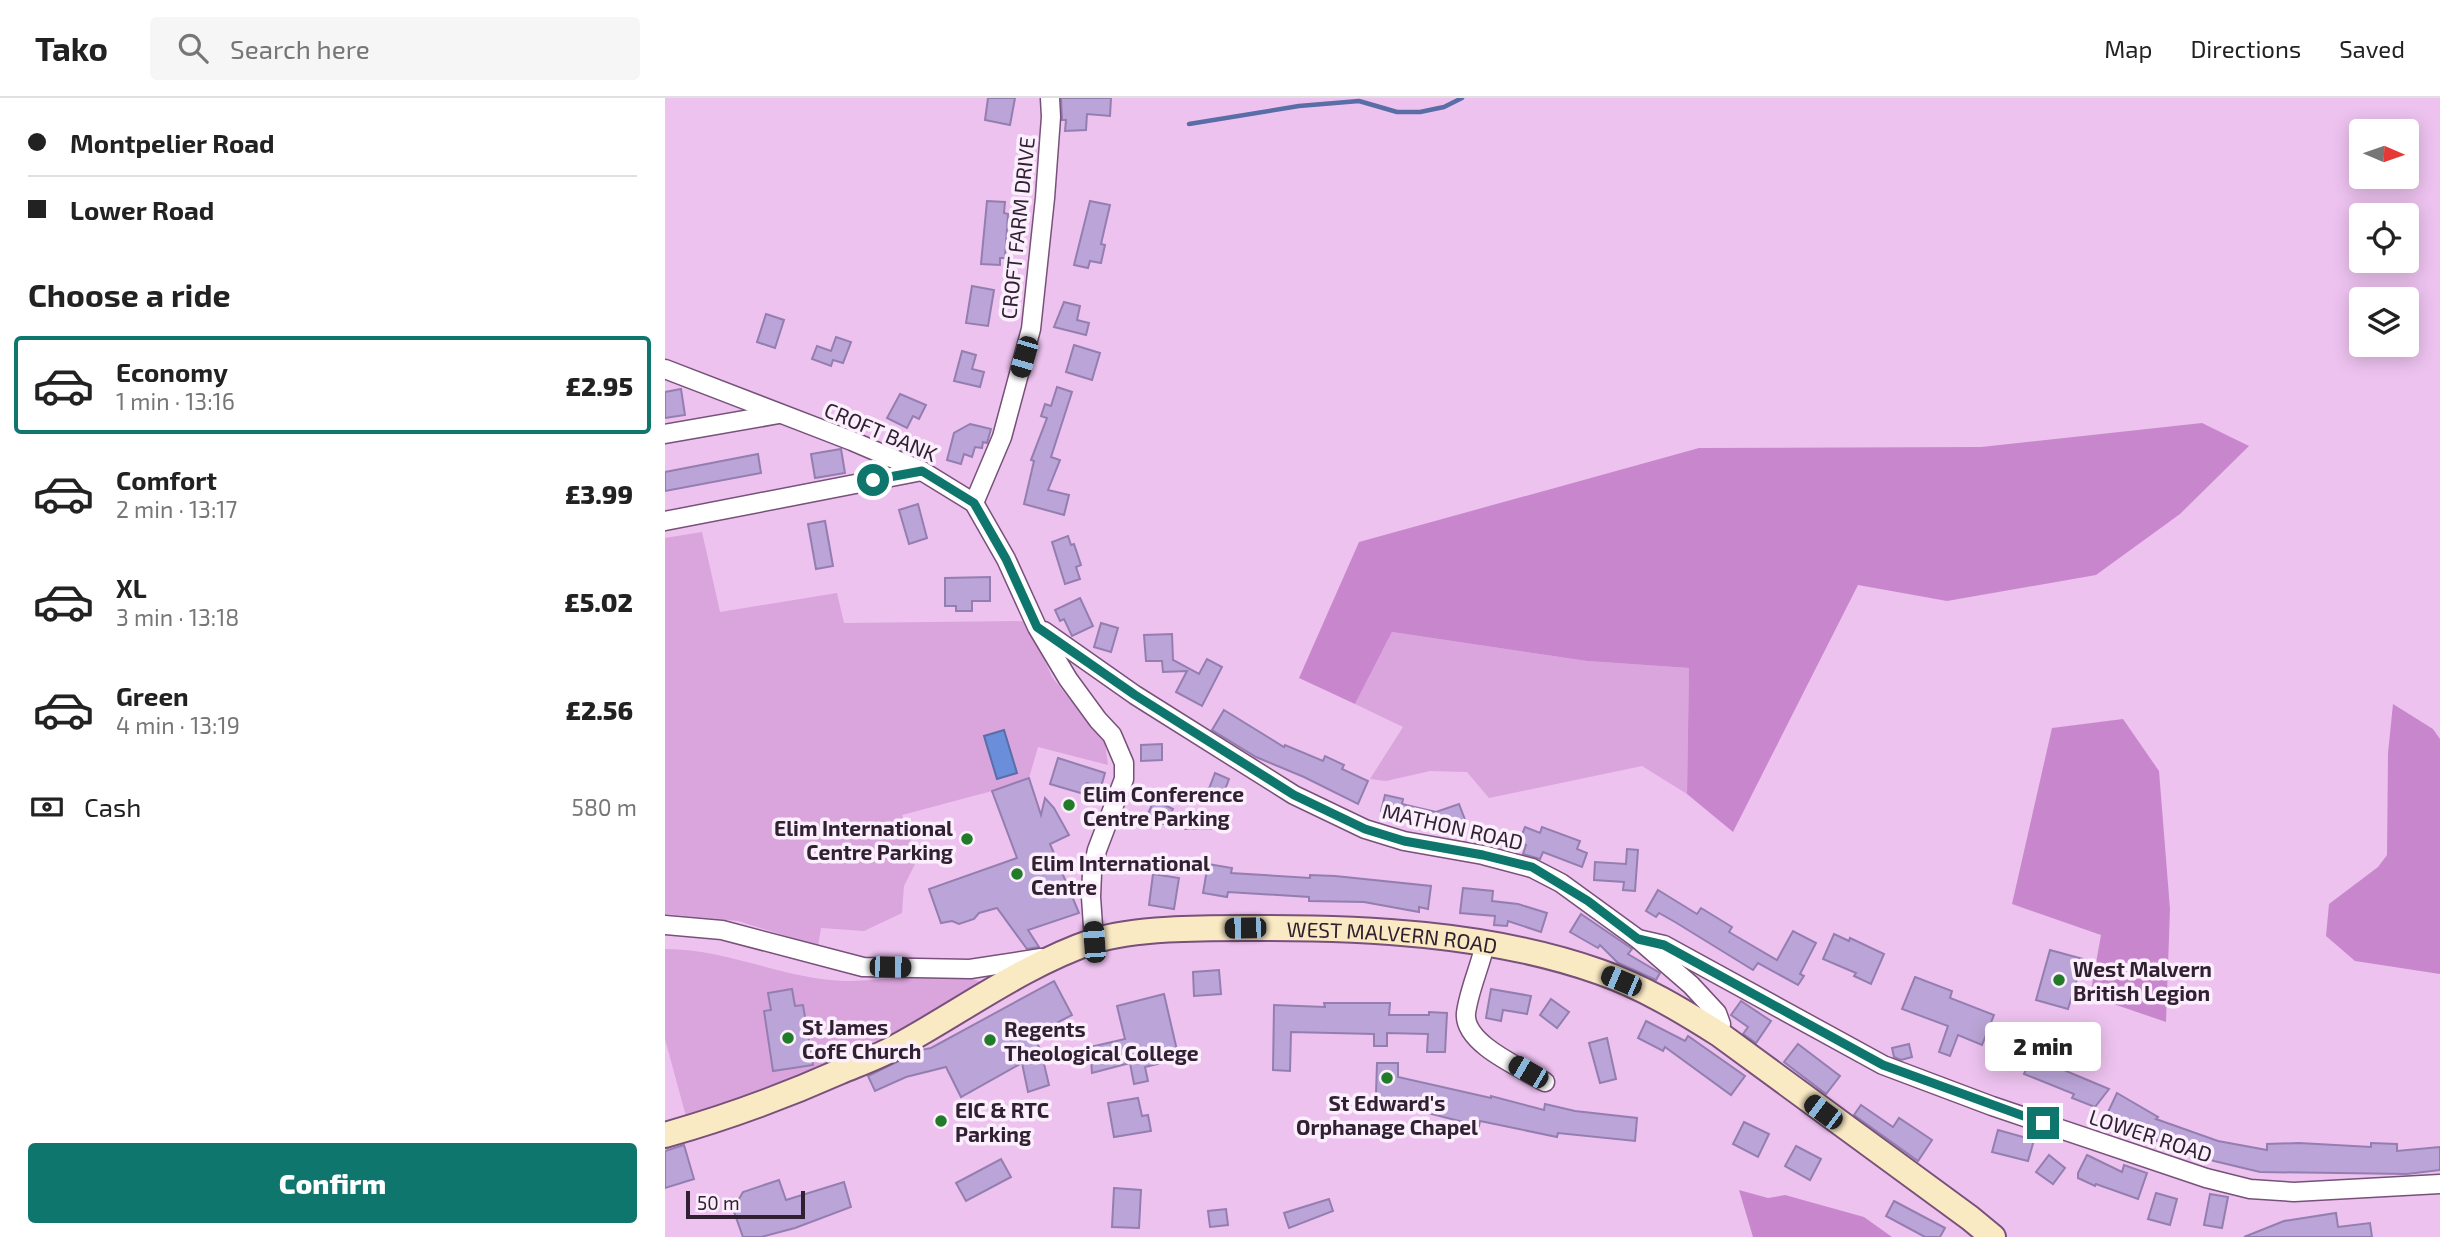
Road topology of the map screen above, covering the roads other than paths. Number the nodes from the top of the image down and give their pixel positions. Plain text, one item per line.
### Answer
1 (1050, 98) edge
2 (665, 369) edge
3 (782, 414) junction
4 (665, 434) edge
5 (922, 471) junction
6 (974, 503) junction
7 (665, 521) edge
8 (1037, 627) junction
9 (665, 925) edge
10 (1638, 939) junction
11 (1094, 942) junction
12 (1485, 944) junction
13 (1064, 954) junction
14 (1719, 1034) junction
15 (1545, 1082) dead end
16 (665, 1135) edge
17 (2440, 1184) edge
18 (1993, 1237) edge

1 - 6 street, CROFT FARM DRIVE
2 - 3 street, CROFT BANK
3 - 4 street
3 - 5 street, CROFT BANK
5 - 6 street, CROFT BANK
5 - 7 street
6 - 8 street, CROFT BANK
8 - 10 street, MATHON ROAD
8 - 11 street, CROFT BANK
9 - 13 street
10 - 14 street, MATHON ROAD
10 - 17 street, LOWER ROAD
11 - 12 main road, WEST MALVERN ROAD
11 - 13 main road, WEST MALVERN ROAD
12 - 14 main road, WEST MALVERN ROAD
12 - 15 street
13 - 16 main road, WEST MALVERN ROAD
14 - 18 main road, WEST MALVERN ROAD

